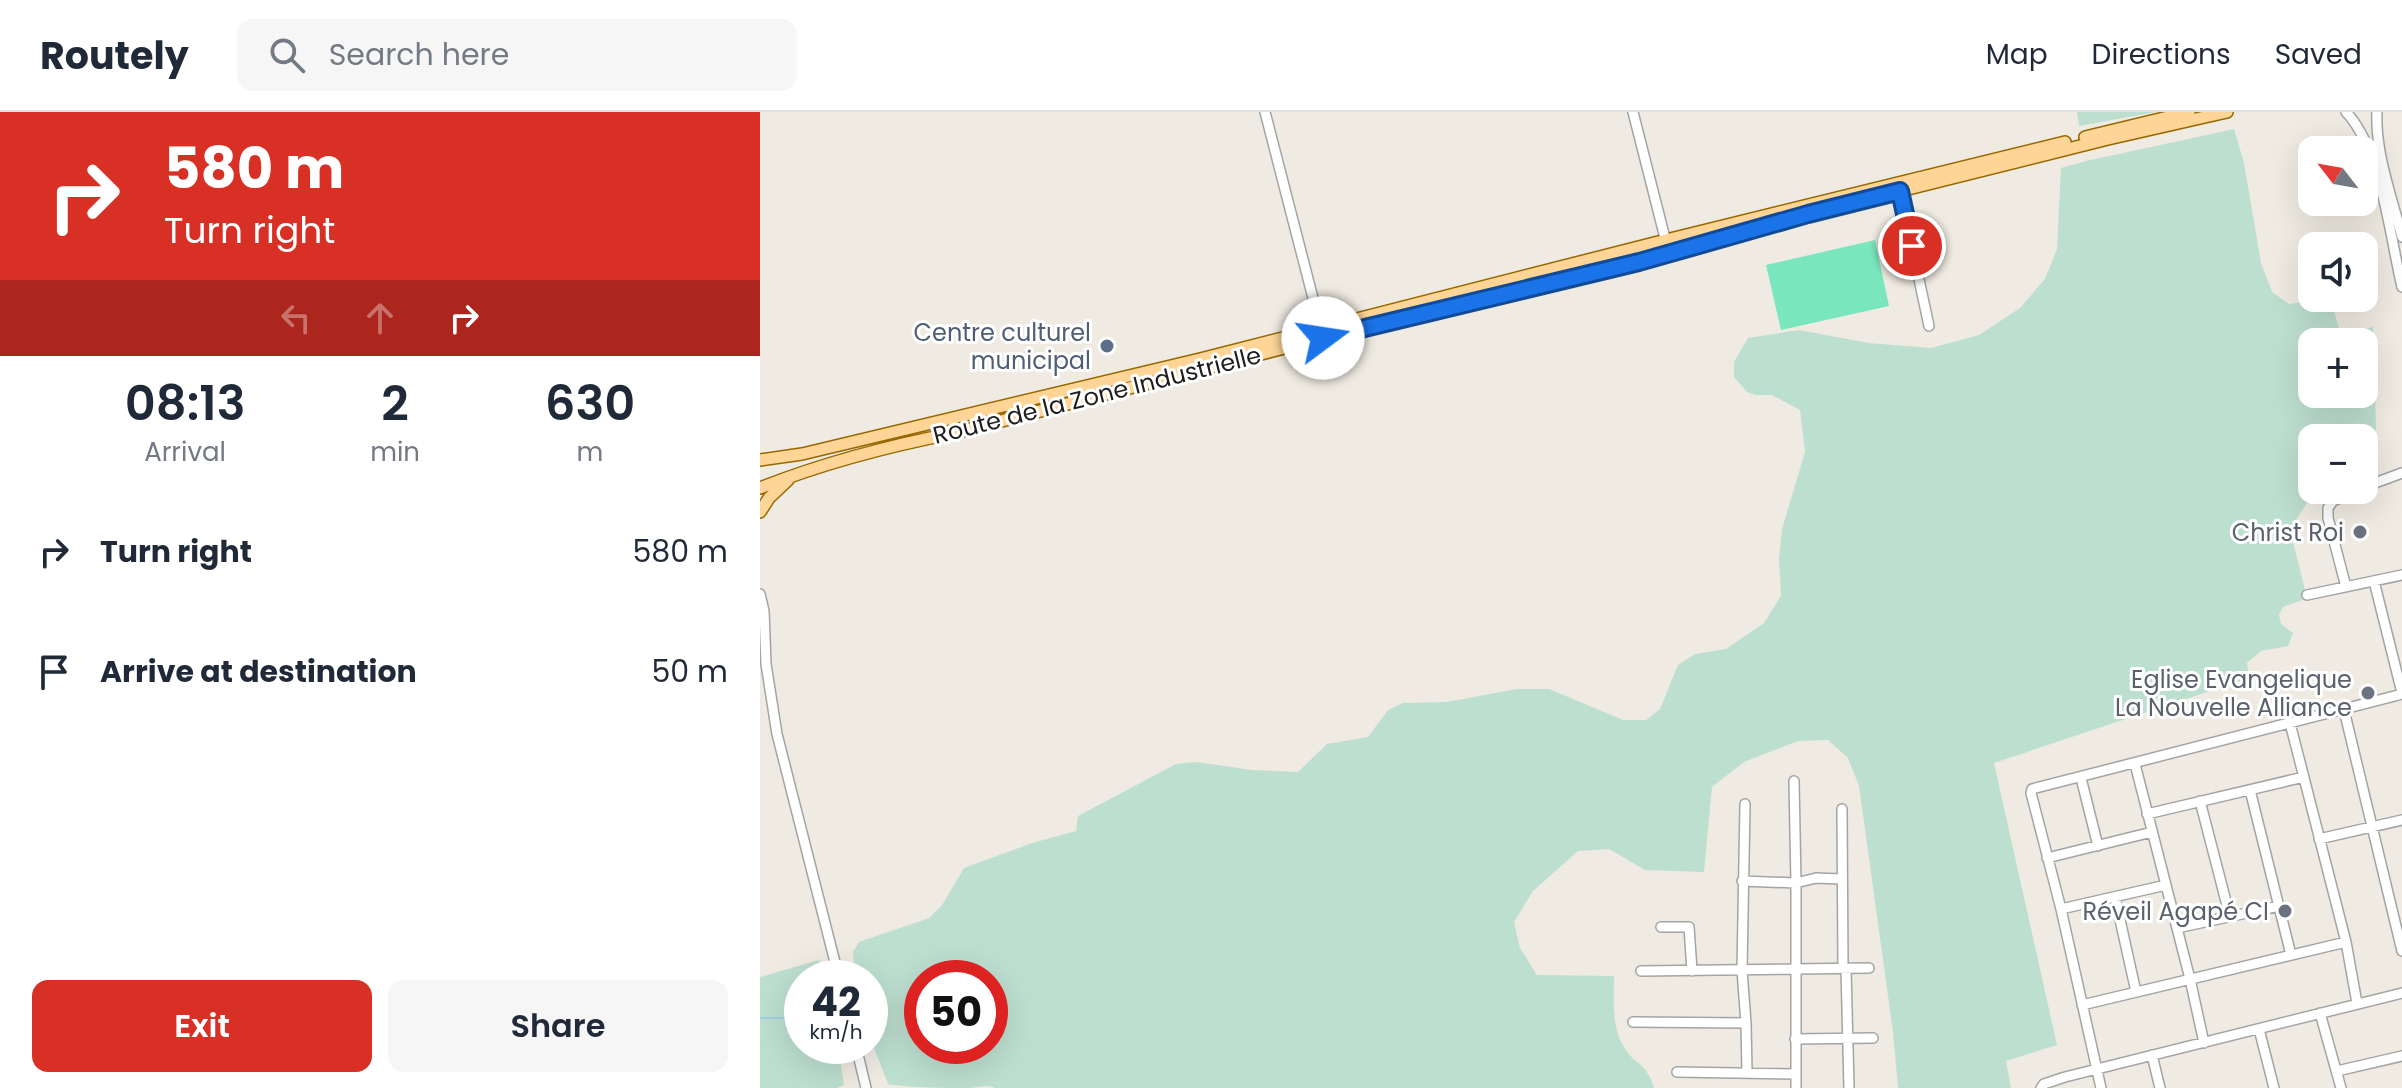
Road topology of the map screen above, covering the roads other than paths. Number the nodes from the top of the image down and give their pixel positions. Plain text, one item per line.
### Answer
1 (1265, 112) edge
2 (1633, 112) edge
3 (2189, 112) edge
4 (2227, 112) edge
5 (2346, 112) edge
6 (2377, 112) edge
7 (1900, 191) junction
8 (2402, 237) edge
9 (1666, 240) junction
10 (1669, 253) junction
11 (2402, 287) edge
12 (1929, 326) dead end
13 (1322, 333) junction
14 (760, 460) edge
15 (2402, 473) edge
16 (795, 474) junction
17 (2378, 482) edge
18 (760, 488) edge
19 (2331, 504) edge
20 (760, 512) edge
21 (2402, 575) edge
22 (2374, 581) junction
23 (2346, 587) junction
24 (760, 594) edge
25 (2307, 595) dead end
26 (760, 635) edge
27 (765, 647) junction
28 (2402, 694) edge
29 (2344, 710) junction
30 (2290, 723) junction
31 (2135, 764) junction
32 (2304, 777) junction
33 (2081, 778) junction
34 (1794, 781) dead end
35 (2250, 790) junction
36 (2200, 801) junction
37 (1745, 804) dead end
38 (1842, 809) dead end
39 (2147, 814) junction
40 (2402, 820) edge
41 (2373, 827) junction
42 (2152, 832) junction
43 (2319, 839) junction
44 (2098, 846) junction
45 (2047, 858) junction
46 (1841, 879) junction
47 (1742, 881) junction
48 (1796, 883) junction
49 (2166, 885) junction
50 (2115, 897) junction
51 (2279, 906) junction
52 (2061, 909) junction
53 (2398, 916) edge
54 (2230, 917) junction
55 (1661, 927) dead end
56 (2177, 928) junction
57 (2346, 942) junction
58 (2402, 951) edge
59 (2291, 955) junction
60 (834, 960) edge
61 (1869, 968) dead end
62 (1797, 969) junction
63 (1844, 969) junction
64 (1742, 970) junction
65 (1641, 971) dead end
66 (1692, 971) junction
67 (2190, 979) junction
68 (2136, 992) junction
69 (2402, 993) edge
70 (2357, 1003) junction
71 (2082, 1005) junction
72 (2320, 1013) junction
73 (1633, 1022) dead end
74 (1746, 1023) junction
75 (2259, 1029) junction
76 (1848, 1037) junction
77 (1873, 1038) dead end
78 (1795, 1039) junction
79 (2204, 1043) junction
80 (2152, 1055) junction
81 (2402, 1056) edge
82 (860, 1064) edge
83 (2096, 1070) junction
84 (2337, 1071) junction
85 (1677, 1072) dead end
86 (1747, 1072) junction
87 (1796, 1074) junction
88 (866, 1088) edge
89 (1796, 1088) edge
90 (1849, 1088) edge
91 (2041, 1088) edge
92 (2101, 1088) edge
93 (2160, 1088) edge
94 (2273, 1088) edge
95 (2341, 1088) edge

1 - 13 street
2 - 9 street
3 - 9 main road, Route de la Zone Industrielle
4 - 7 main road, Route de la Zone Industrielle
5 - 11 street
6 - 8 street
7 - 10 main road, Route de la Zone Industrielle
7 - 12 street
9 - 10 street
9 - 13 main road, Route de la Zone Industrielle
10 - 13 main road, Route de la Zone Industrielle
13 - 14 main road, Route de la Zone Industrielle
13 - 16 main road, Route de la Zone Industrielle
15 - 17 street
16 - 18 main road, Route de la Zone Industrielle
16 - 20 main road
19 - 23 street
21 - 22 street
22 - 23 street
22 - 28 street
23 - 25 street
24 - 27 street
26 - 27 street
27 - 60 street
28 - 29 street
29 - 30 street
29 - 41 street
30 - 31 street
30 - 32 street
31 - 33 street
31 - 39 street
32 - 35 street
32 - 43 street
33 - 44 street
33 - 45 street
34 - 48 street
35 - 36 street
35 - 51 street
36 - 39 street
36 - 54 street
37 - 47 street
38 - 46 street
39 - 42 street
40 - 41 street
41 - 43 street
41 - 53 street
42 - 44 street
42 - 49 street
43 - 57 street
44 - 45 street
45 - 52 street
46 - 48 street
46 - 63 street
47 - 48 street
47 - 64 street
48 - 62 street
49 - 50 street
49 - 56 street
50 - 52 street
50 - 68 street
51 - 54 street
51 - 59 street
52 - 71 street
53 - 58 street
54 - 56 street
55 - 66 street
56 - 67 street
57 - 59 street
57 - 70 street
59 - 67 street
61 - 63 street
62 - 63 street
62 - 64 street
62 - 78 street
63 - 76 street
64 - 66 street
64 - 74 street
65 - 66 street
67 - 68 street
67 - 79 street
68 - 71 street
69 - 70 street
70 - 72 street
71 - 83 street
72 - 75 street
72 - 84 street
73 - 74 street
74 - 86 street
75 - 79 street
75 - 94 street
76 - 77 street
76 - 78 street
76 - 90 street
78 - 87 street
79 - 80 street
80 - 83 street
80 - 93 street
81 - 84 street
82 - 88 street
83 - 91 street
83 - 92 street
84 - 95 street
85 - 86 street
86 - 87 street
87 - 89 street

